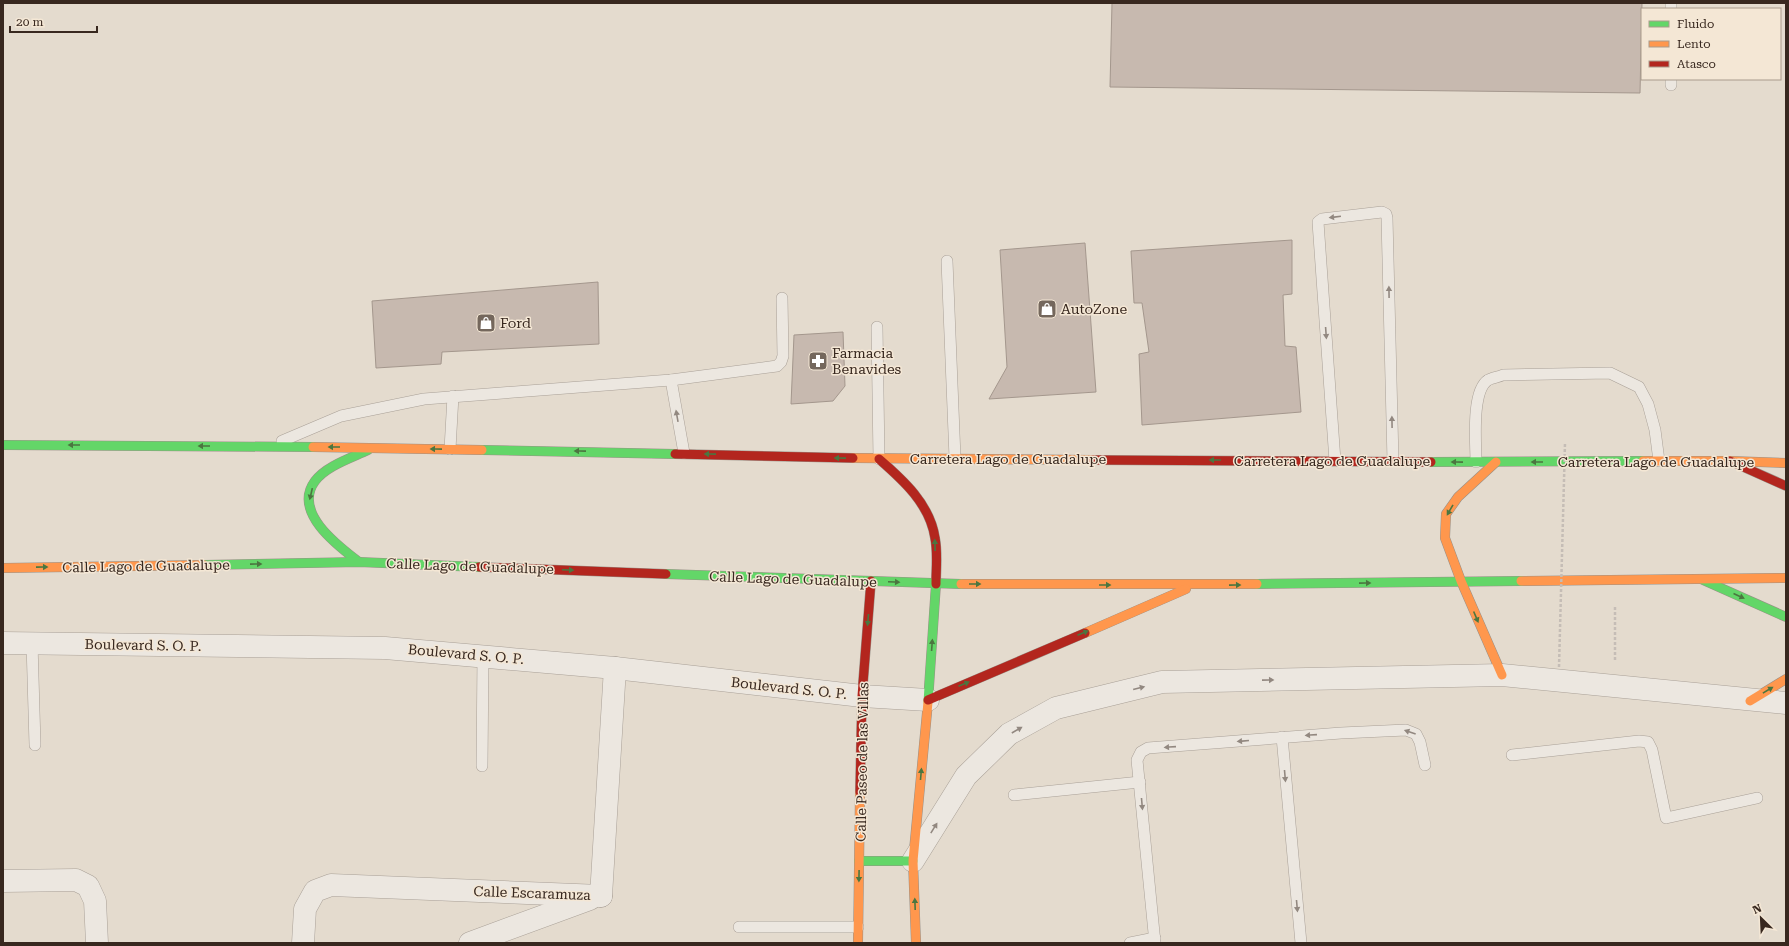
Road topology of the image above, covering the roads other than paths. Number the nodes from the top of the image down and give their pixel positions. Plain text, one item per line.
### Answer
1 (947, 261) dead end
2 (782, 298) dead end
3 (877, 327) dead end
4 (671, 380) junction
5 (453, 396) junction
6 (3, 445) edge
7 (269, 447) junction
8 (373, 447) junction
9 (450, 449) junction
10 (684, 453) junction
11 (878, 458) junction
12 (955, 458) junction
13 (1335, 461) junction
14 (1393, 461) junction
15 (1730, 461) junction
16 (1476, 462) junction
17 (1496, 462) junction
18 (1659, 462) junction
19 (1786, 463) edge
20 (1786, 486) edge
21 (359, 562) junction
22 (3, 568) edge
23 (1786, 578) edge
24 (1703, 580) junction
25 (1461, 581) junction
26 (871, 582) junction
27 (936, 584) junction
28 (1193, 585) junction
29 (1786, 617) edge
30 (3, 643) edge
31 (32, 643) junction
32 (483, 655) junction
33 (615, 668) junction
34 (1502, 675) junction
35 (1786, 679) edge
36 (862, 696) junction
37 (928, 700) junction
38 (1750, 700) junction
39 (1786, 703) edge
40 (1282, 737) junction
41 (35, 746) dead end
42 (1512, 755) dead end
43 (1425, 765) dead end
44 (482, 766) dead end
45 (1140, 782) junction
46 (1014, 795) dead end
47 (1757, 798) dead end
48 (859, 861) junction
49 (913, 861) junction
50 (3, 881) edge
51 (601, 896) junction
52 (739, 927) dead end
53 (858, 927) junction
54 (1155, 941) edge
55 (97, 943) edge
56 (303, 943) edge
57 (470, 943) edge
58 (858, 943) edge
59 (916, 943) edge
60 (1130, 943) edge
61 (1301, 943) edge

1 - 12 lane
2 - 4 lane
3 - 11 lane
4 - 5 lane
10 -> 4 lane
5 - 7 lane
5 - 9 lane
7 -> 6 main road
8 -> 7 main road
9 -> 8 main road
8 -> 21 main road
10 -> 9 main road
11 -> 10 main road
11 - 12 main road, Carretera Lago de Guadalupe
27 -> 11 main road
13 -> 12 main road, Carretera Lago de Guadalupe
13 - 14 main road, Carretera Lago de Guadalupe
14 -> 13 lane
16 -> 14 main road, Carretera Lago de Guadalupe
15 - 18 main road, Carretera Lago de Guadalupe
15 - 19 main road, Carretera Lago de Guadalupe
15 - 20 main road
16 - 17 main road, Carretera Lago de Guadalupe
16 - 18 lane
18 -> 17 main road, Carretera Lago de Guadalupe
17 -> 25 main road
22 -> 21 main road, Calle Lago de Guadalupe
21 -> 26 main road, Calle Lago de Guadalupe
23 - 24 main road
24 - 25 main road
24 -> 29 main road
28 -> 25 main road
25 -> 34 main road
26 -> 27 main road, Calle Lago de Guadalupe
26 -> 36 main road, Calle Paseo de las Villas
27 -> 28 main road
37 -> 27 main road
37 -> 28 main road
30 - 31 street, Boulevard S. O. P.
31 - 32 street, Boulevard S. O. P.
31 - 41 lane
32 - 33 street, Boulevard S. O. P.
32 - 44 lane
33 - 36 street, Boulevard S. O. P.
33 - 51 street, Calle Escaramuza
34 - 38 street
49 -> 34 street
38 -> 35 main road
36 - 37 street, Boulevard S. O. P.
36 - 48 main road, Calle Paseo de las Villas
49 -> 37 main road
38 - 39 street
43 -> 40 lane
40 -> 45 lane
40 -> 61 lane
42 - 47 lane
45 - 46 lane
45 -> 54 lane
48 - 49 main road
48 -> 53 main road, Calle Paseo de las Villas
59 -> 49 main road
50 - 55 street
51 - 56 street, Calle Escaramuza
51 - 57 street
52 - 53 lane
53 - 58 main road, Calle Paseo de las Villas
54 - 60 lane

